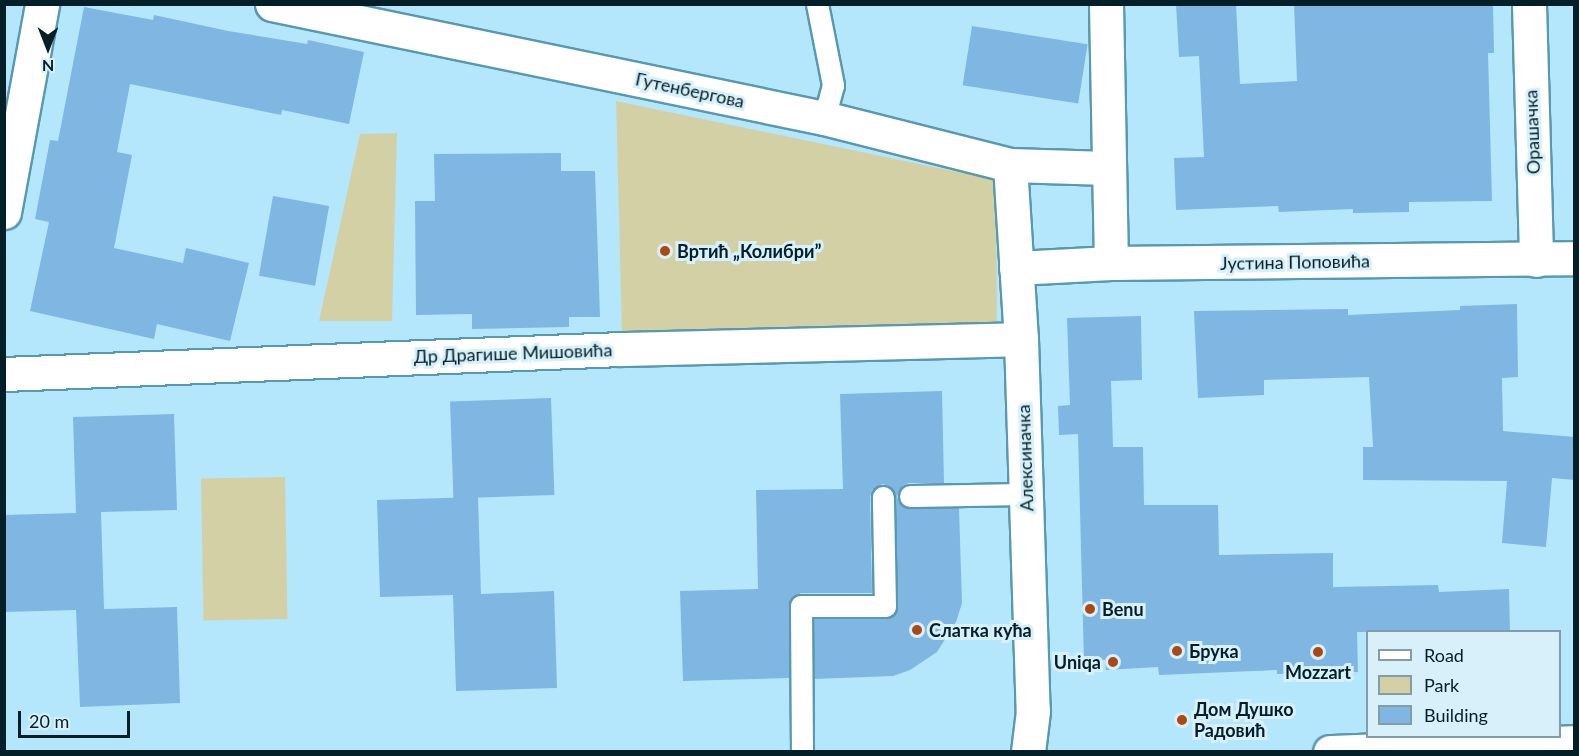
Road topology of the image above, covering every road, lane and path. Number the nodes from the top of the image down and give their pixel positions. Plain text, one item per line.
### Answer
1 (42, 4) edge
2 (272, 4) edge
3 (817, 4) edge
4 (1106, 4) edge
5 (1529, 4) edge
6 (385, 16) edge
7 (824, 118) junction
8 (1010, 165) junction
9 (1108, 168) junction
10 (4, 212) edge
11 (1575, 258) edge
12 (1536, 260) junction
13 (1111, 263) junction
14 (1016, 268) junction
15 (1021, 339) junction
16 (4, 374) edge
17 (1026, 494) junction
18 (910, 496) dead end
19 (882, 497) dead end
20 (1575, 742) edge
21 (802, 752) edge
22 (1028, 752) edge
23 (1330, 752) edge

1 - 10 street
2 - 6 street, Гутенбергова
3 - 7 lane
4 - 9 street
5 - 12 street, Орашачка
6 - 7 street, Гутенбергова
7 - 8 street, Гутенбергова
8 - 9 street, Гутенбергова
8 - 14 street, Алексиначка
9 - 13 street
11 - 12 street, Јустина Поповића
12 - 13 street, Јустина Поповића
13 - 14 street, Јустина Поповића
14 - 15 street, Алексиначка
15 - 16 street, Др Драгише Мишовића
15 - 17 street, Алексиначка
17 - 18 lane
17 - 22 street, Алексиначка
19 - 21 lane
20 - 23 street

